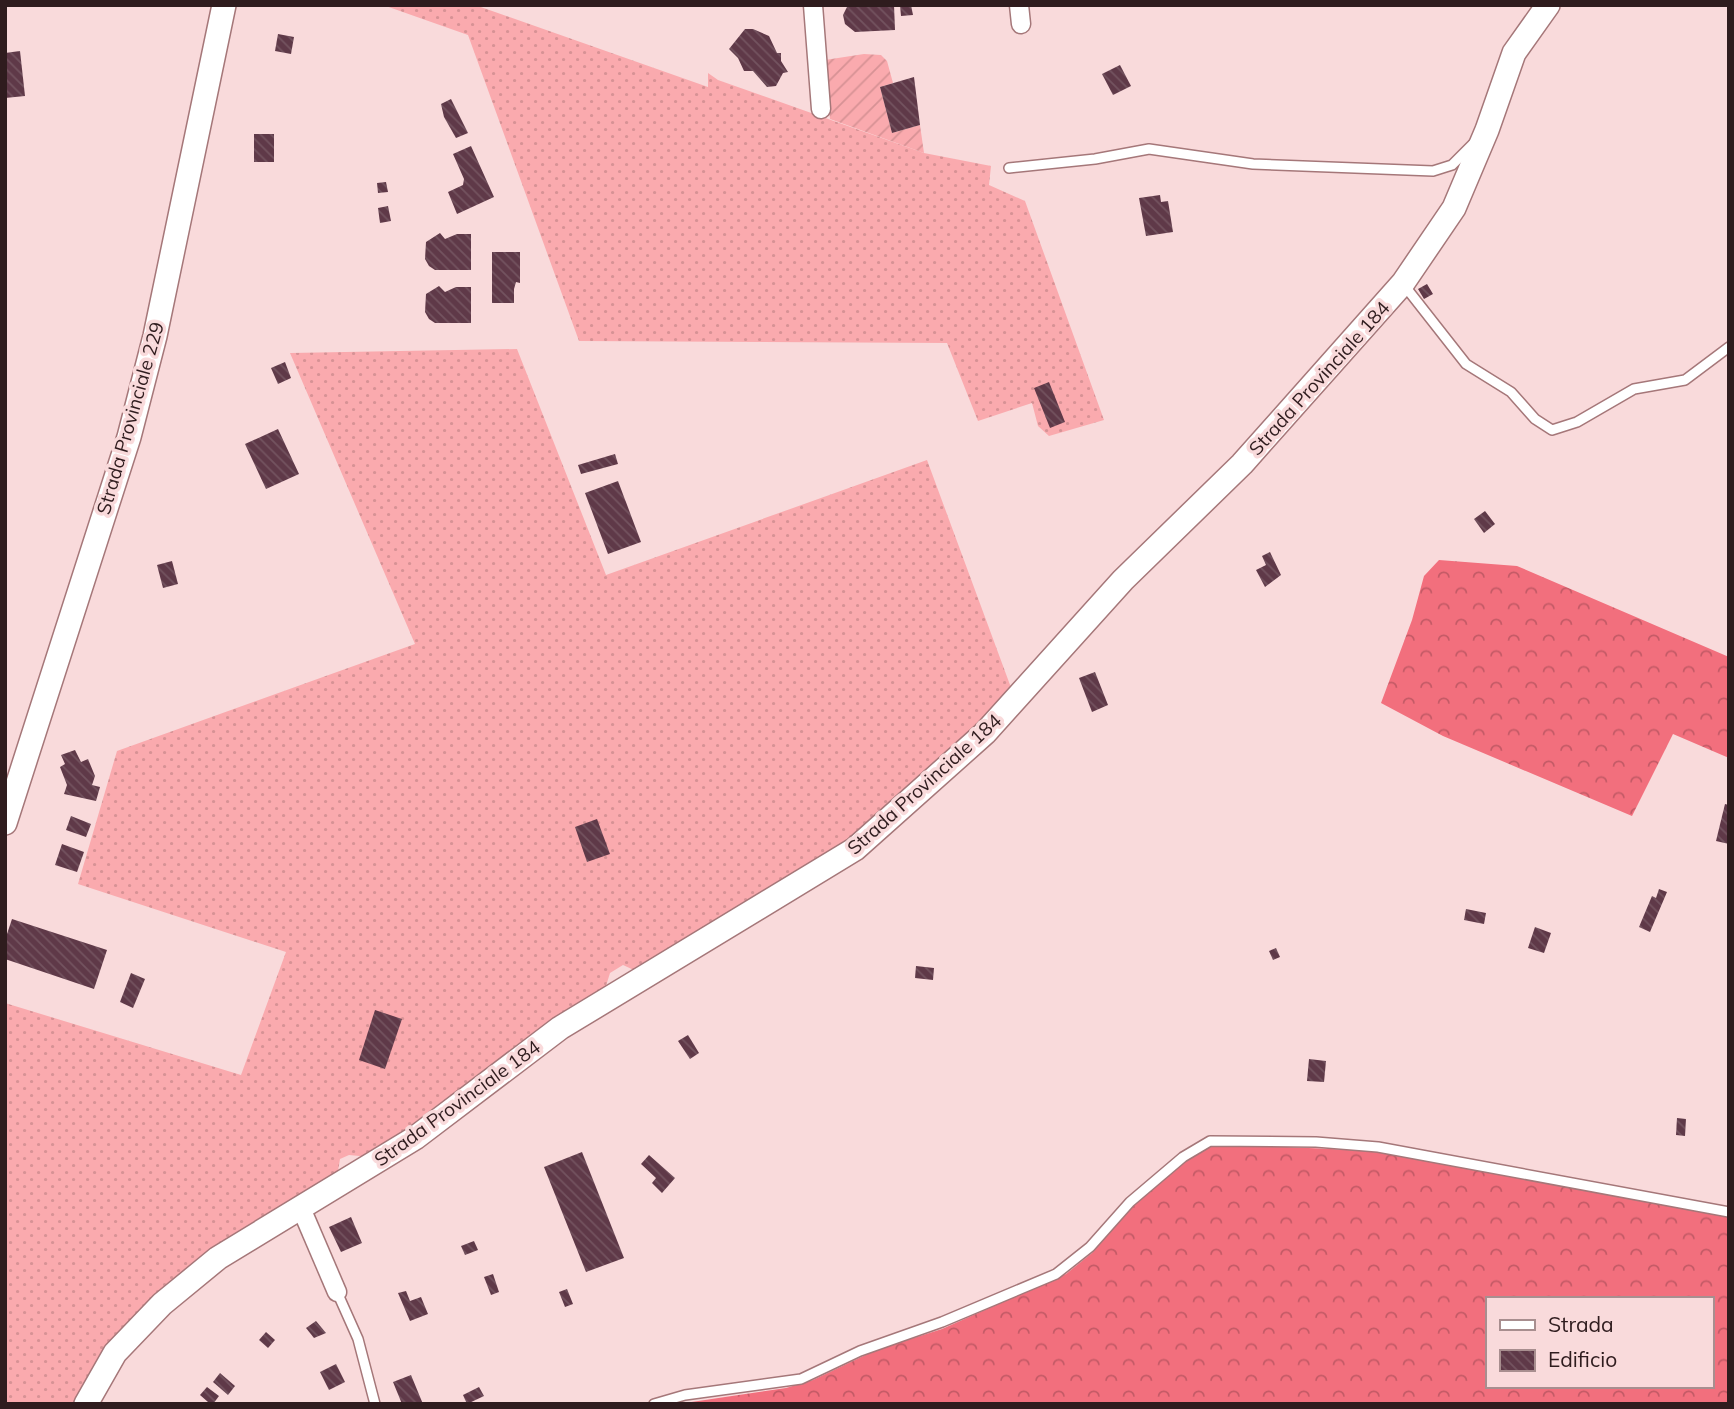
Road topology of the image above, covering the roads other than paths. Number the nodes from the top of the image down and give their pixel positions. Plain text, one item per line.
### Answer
1 (224, 5) edge
2 (813, 5) edge
3 (1019, 5) edge
4 (1548, 5) edge
5 (1021, 24) dead end
6 (821, 109) dead end
7 (1487, 130) junction
8 (1009, 168) dead end
9 (1403, 283) junction
10 (1729, 347) edge
11 (5, 823) edge
12 (301, 1208) junction
13 (1729, 1212) edge
14 (337, 1292) joint
15 (86, 1404) edge
16 (375, 1404) edge
17 (654, 1404) edge

1 - 11 street, Strada Provinciale 229
2 - 6 street
3 - 5 street
4 - 7 street, Strada Provinciale 184
7 - 8 lane
7 - 9 street, Strada Provinciale 184
9 - 10 lane
9 - 12 street, Strada Provinciale 184
12 - 14 street
12 - 15 street, Strada Provinciale 184
13 - 17 lane
14 - 16 lane

